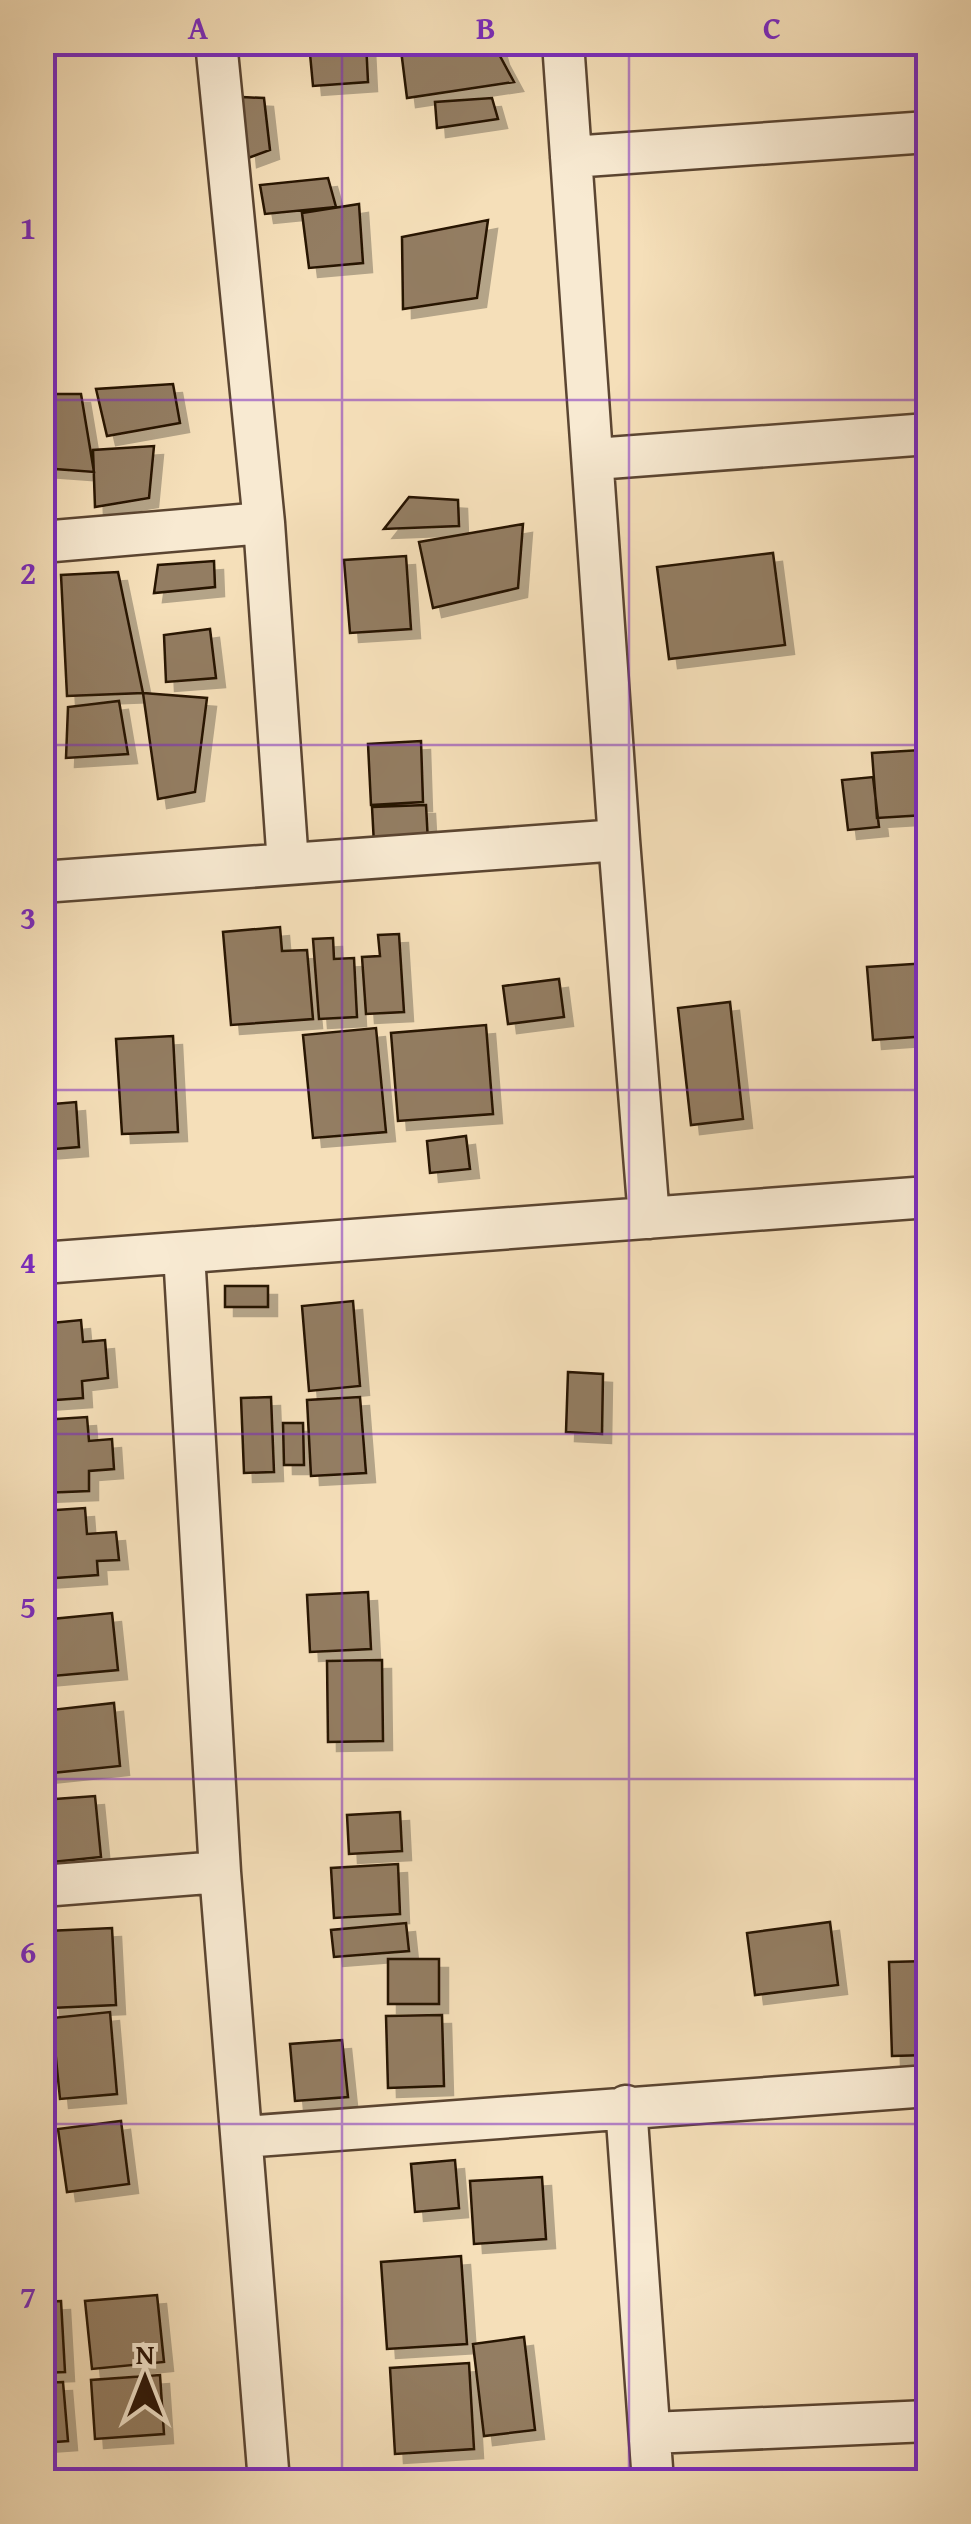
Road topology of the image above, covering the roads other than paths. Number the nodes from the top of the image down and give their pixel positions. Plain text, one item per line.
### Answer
1 (216, 42) edge
2 (563, 42) edge
3 (928, 132) edge
4 (571, 157) junction
5 (928, 434) edge
6 (595, 459) junction
7 (264, 523) junction
8 (42, 542) edge
9 (619, 840) junction
10 (288, 864) junction
11 (42, 882) edge
12 (928, 1197) edge
13 (649, 1218) junction
14 (184, 1253) junction
15 (42, 1263) edge
16 (220, 1872) junction
17 (42, 1886) edge
18 (928, 2086) edge
19 (626, 2106) junction
20 (243, 2137) junction
21 (928, 2421) edge
22 (650, 2433) junction
23 (269, 2482) edge
24 (653, 2482) edge

1 - 7 street
2 - 4 street
3 - 4 street
4 - 6 street
5 - 6 street
6 - 9 street
7 - 8 street
7 - 10 street
9 - 10 street
9 - 13 street
10 - 11 street
12 - 13 street
13 - 14 street
14 - 15 street
14 - 16 street
16 - 17 street
16 - 20 street
18 - 19 street
19 - 20 street
19 - 22 street
20 - 23 street
21 - 22 street
22 - 24 street

